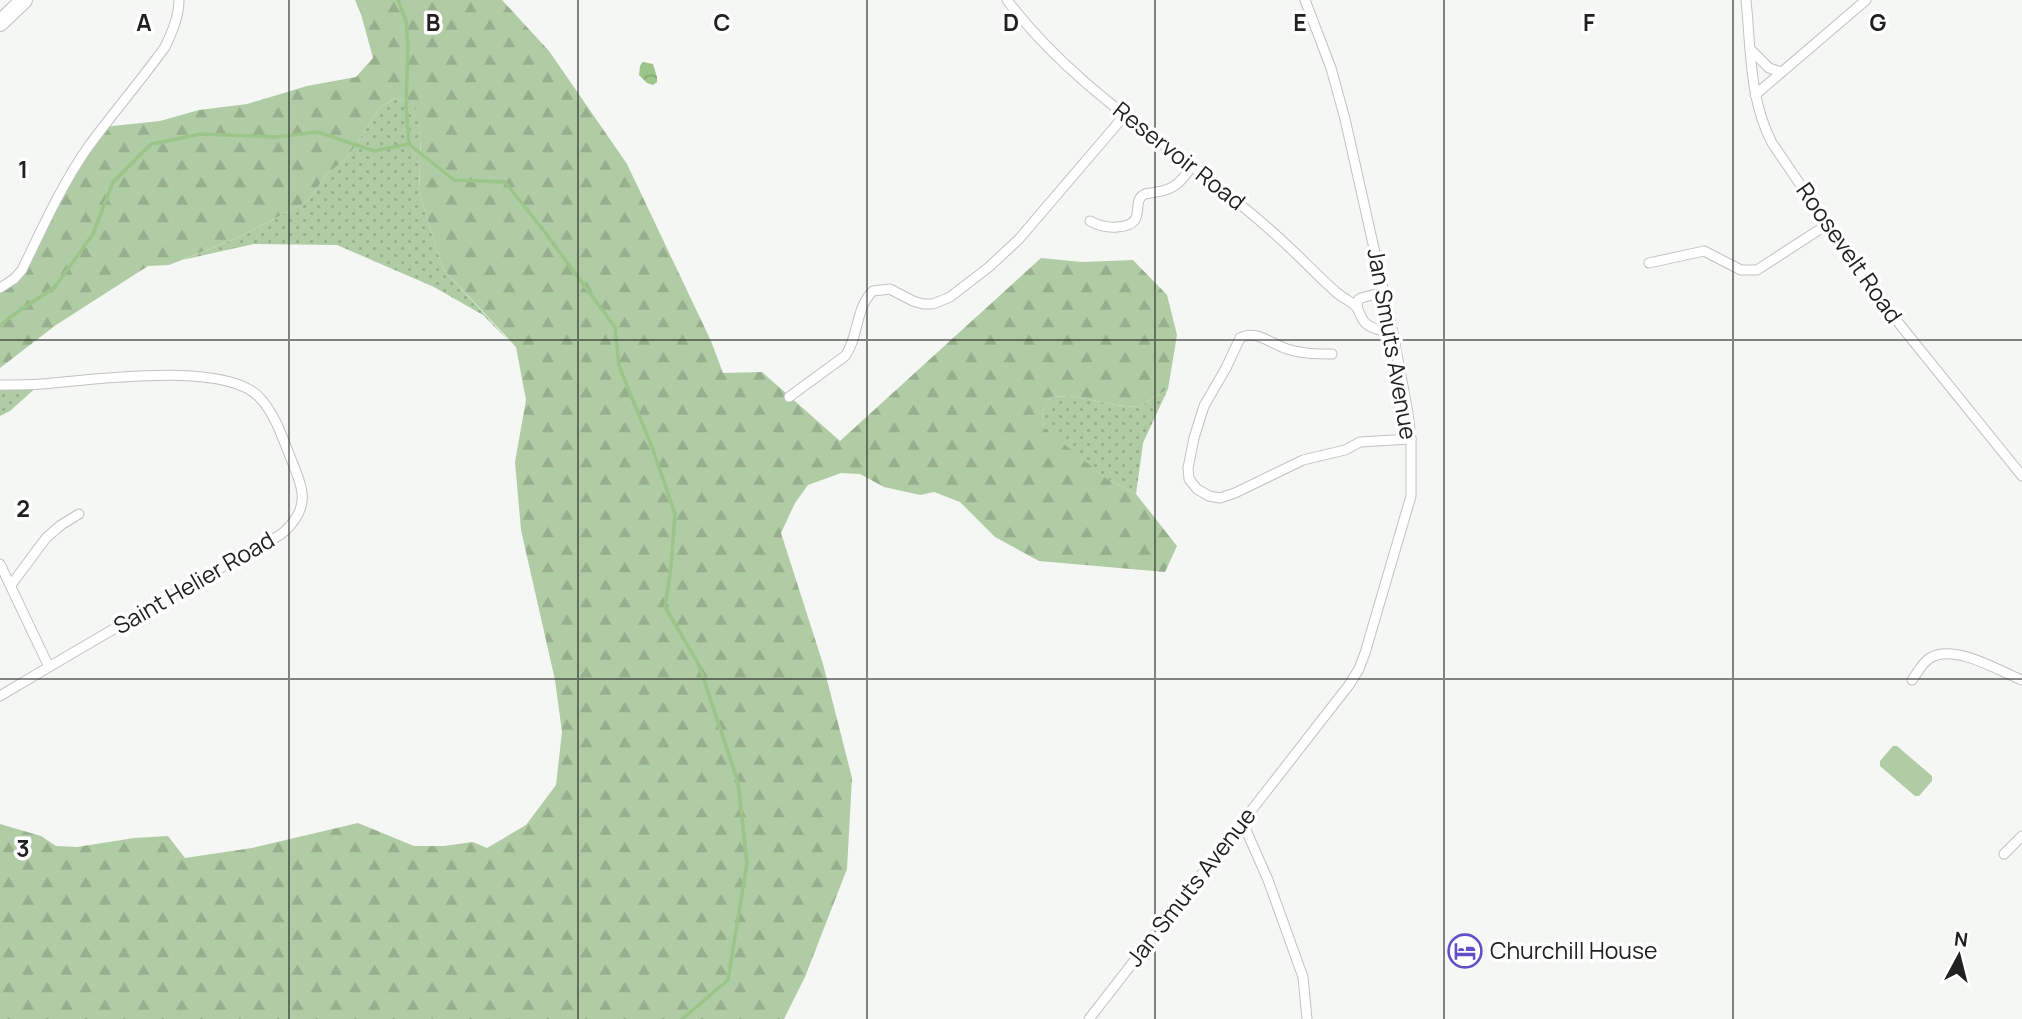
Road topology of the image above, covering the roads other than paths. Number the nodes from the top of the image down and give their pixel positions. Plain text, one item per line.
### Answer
1 (24, 0) edge
2 (179, 0) edge
3 (1007, 0) edge
4 (1305, 0) edge
5 (1746, 0) edge
6 (1866, 0) edge
7 (0, 23) edge
8 (1751, 50) junction
9 (1781, 72) junction
10 (1755, 95) junction
11 (1125, 115) junction
12 (1191, 167) junction
13 (1090, 221) dead end
14 (1828, 224) junction
15 (1649, 263) dead end
16 (0, 288) edge
17 (1384, 292) junction
18 (1357, 307) junction
19 (1393, 333) junction
20 (1332, 354) dead end
21 (0, 385) edge
22 (789, 397) dead end
23 (1411, 439) junction
24 (2022, 475) edge
25 (79, 514) dead end
26 (0, 564) edge
27 (11, 585) junction
28 (49, 667) junction
29 (1912, 680) dead end
30 (2022, 680) edge
31 (0, 696) edge
32 (1242, 821) junction
33 (2022, 836) edge
34 (2004, 854) dead end
35 (1089, 1019) edge
36 (1307, 1019) edge

1 - 7 highway
2 - 16 street
3 - 11 street, Reservoir Road
4 - 17 street, Jan Smuts Avenue
5 - 8 street, Roosevelt Road
6 - 9 street
8 - 9 street
8 - 10 street, Roosevelt Road
9 - 10 street
10 - 14 street, Roosevelt Road
11 - 12 street, Reservoir Road
11 - 22 street
12 - 13 street
12 - 18 street, Reservoir Road
14 - 15 street
14 - 24 street, Roosevelt Road
17 - 18 street
17 - 19 street, Jan Smuts Avenue
18 - 19 street, Reservoir Road
19 - 23 street, Jan Smuts Avenue
20 - 23 street
21 - 28 street, Saint Helier Road
23 - 32 street, Jan Smuts Avenue
25 - 27 street
26 - 27 street
27 - 28 street
28 - 31 street, Saint Helier Road
29 - 30 street
32 - 35 street, Jan Smuts Avenue
32 - 36 street
33 - 34 street

